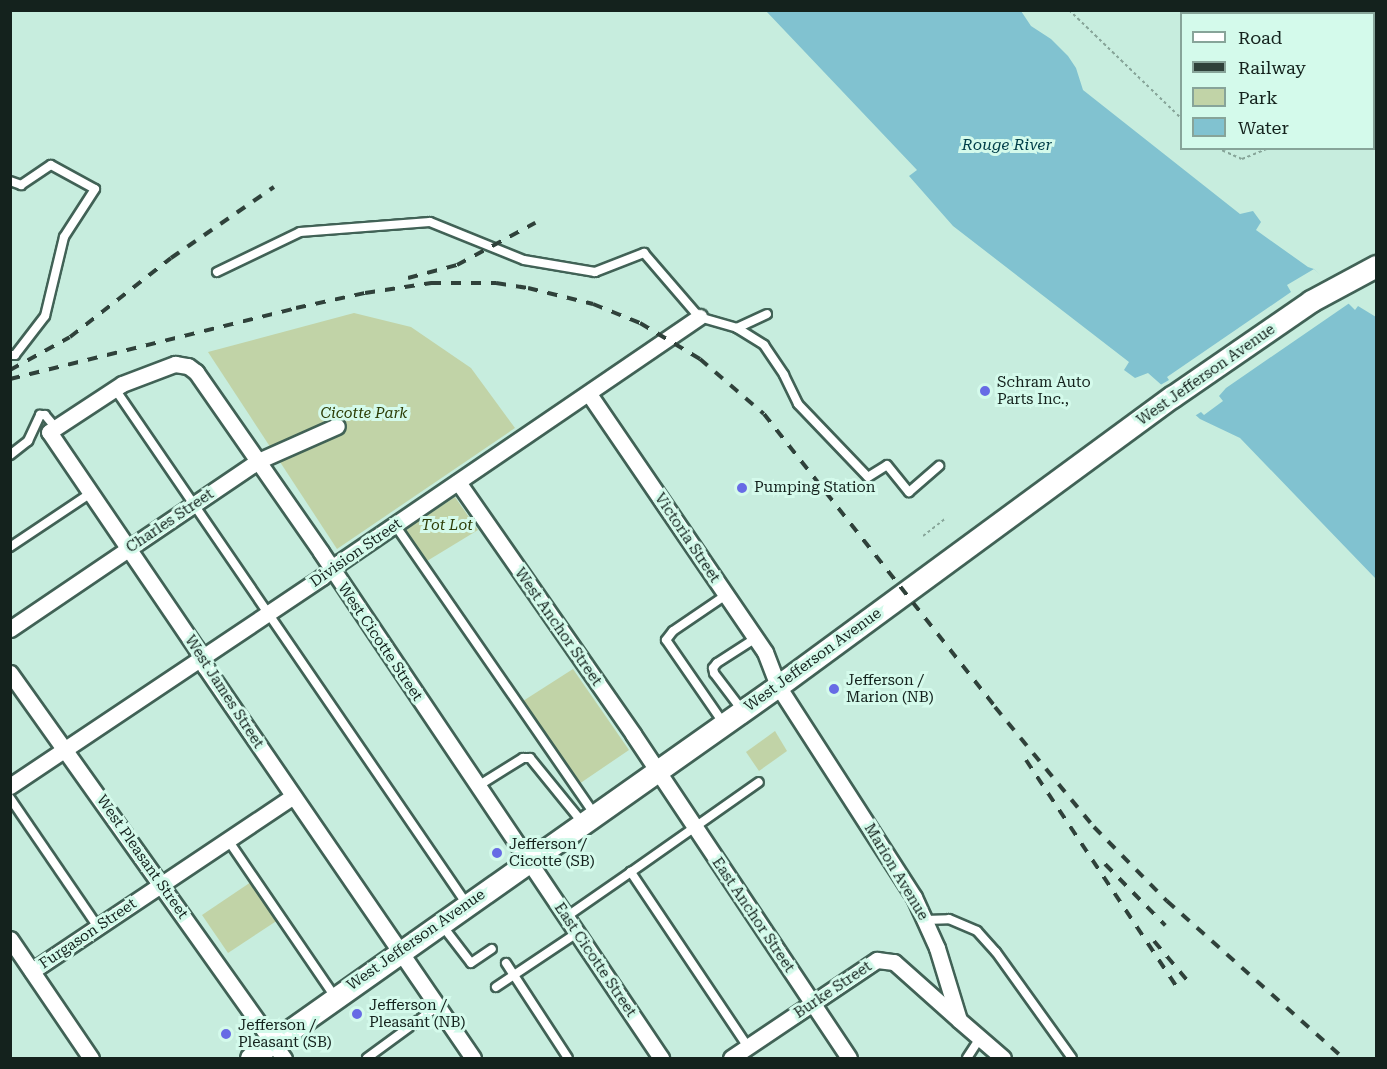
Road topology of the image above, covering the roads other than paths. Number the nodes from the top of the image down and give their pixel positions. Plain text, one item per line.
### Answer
1 (10, 181) edge
2 (1377, 266) edge
3 (217, 272) dead end
4 (767, 314) dead end
5 (699, 317) junction
6 (737, 328) junction
7 (10, 355) edge
8 (115, 389) junction
9 (589, 394) junction
10 (337, 426) dead end
11 (52, 430) junction
12 (10, 455) edge
13 (258, 462) junction
14 (939, 466) dead end
15 (458, 482) junction
16 (91, 493) junction
17 (194, 504) junction
18 (395, 525) junction
19 (10, 547) edge
20 (128, 549) junction
21 (332, 569) junction
22 (726, 595) junction
23 (268, 613) junction
24 (10, 628) edge
25 (756, 638) junction
26 (201, 658) junction
27 (10, 673) edge
28 (778, 686) junction
29 (742, 711) junction
30 (724, 724) junction
31 (65, 750) junction
32 (657, 772) junction
33 (759, 782) dead end
34 (10, 786) edge
35 (478, 786) junction
36 (293, 796) junction
37 (10, 798) edge
38 (589, 819) junction
39 (694, 828) junction
40 (228, 840) junction
41 (529, 861) junction
42 (631, 872) junction
43 (162, 884) junction
44 (467, 904) junction
45 (566, 917) junction
46 (925, 920) junction
47 (440, 923) junction
48 (98, 927) junction
49 (577, 933) junction
50 (10, 939) edge
51 (492, 949) dead end
52 (400, 951) junction
53 (506, 963) dead end
54 (32, 971) junction
55 (513, 976) junction
56 (496, 987) dead end
57 (335, 997) junction
58 (812, 1004) junction
59 (438, 1006) junction
60 (959, 1020) junction
61 (980, 1038) junction
62 (748, 1047) junction
63 (278, 1050) edge
64 (378, 1055) edge
65 (92, 1059) edge
66 (251, 1059) edge
67 (367, 1059) edge
68 (473, 1059) edge
69 (568, 1059) edge
70 (661, 1059) edge
71 (731, 1059) edge
72 (849, 1059) edge
73 (966, 1059) edge
74 (1003, 1059) edge
75 (1072, 1059) edge

1 - 7 lane
2 - 28 main road, West Jefferson Avenue
3 - 5 lane
4 - 6 lane
5 - 6 lane
5 - 9 street, Division Street
6 - 14 lane
8 - 11 street
8 - 13 street, West Cicotte Street
8 - 17 lane
9 - 15 street, Division Street
9 - 22 street, Victoria Street
10 - 13 street, Charles Street
11 - 12 lane
11 - 16 street, West James Street
13 - 17 street, Charles Street
13 - 21 street, West Cicotte Street
15 - 18 street, Division Street
15 - 32 street, West Anchor Street
16 - 19 lane
16 - 20 street, West James Street
17 - 20 street, Charles Street
17 - 23 lane
18 - 21 street, Division Street
18 - 38 lane
20 - 24 street, Charles Street
20 - 26 street, West James Street
21 - 23 street, Division Street
21 - 35 street, West Cicotte Street
22 - 25 street, Victoria Street
22 - 30 lane
23 - 26 street, Division Street
23 - 44 lane
25 - 28 street, Victoria Street
25 - 29 lane
26 - 31 street, Division Street
26 - 36 street, West James Street
27 - 31 street, West Pleasant Street
28 - 29 main road, West Jefferson Avenue
28 - 46 street, Marion Avenue
29 - 30 main road, West Jefferson Avenue
30 - 32 main road, West Jefferson Avenue
31 - 34 street, Division Street
31 - 43 street, West Pleasant Street
32 - 38 main road, West Jefferson Avenue
32 - 39 street, East Anchor Street
33 - 39 lane
35 - 38 lane
35 - 41 street, West Cicotte Street
36 - 40 street, Furgason Street
36 - 52 street, West James Street
37 - 48 lane
38 - 41 main road, West Jefferson Avenue
39 - 42 lane
39 - 58 street, East Anchor Street
40 - 43 street, Furgason Street
40 - 57 lane
41 - 44 main road, West Jefferson Avenue
41 - 45 street, East Cicotte Street
42 - 45 lane
42 - 62 lane
43 - 48 street, Furgason Street
43 - 63 street, West Pleasant Street
44 - 47 main road, West Jefferson Avenue
45 - 49 street, East Cicotte Street
46 - 60 street, Marion Avenue
46 - 75 lane
47 - 51 lane
47 - 52 main road, West Jefferson Avenue
48 - 54 street, Furgason Street
49 - 55 lane
49 - 70 street, East Cicotte Street
50 - 54 street
52 - 57 main road, West Jefferson Avenue
52 - 59 street, West James Street
53 - 55 lane
54 - 65 street
55 - 56 lane
55 - 69 lane
57 - 63 main road, West Jefferson Avenue
58 - 60 street, Burke Street
58 - 62 street, Burke Street
58 - 72 street, East Anchor Street
59 - 64 lane
59 - 68 street, West James Street
60 - 61 street
61 - 73 lane
61 - 74 street
62 - 71 street, Burke Street
63 - 66 main road, West Jefferson Avenue
64 - 67 lane

